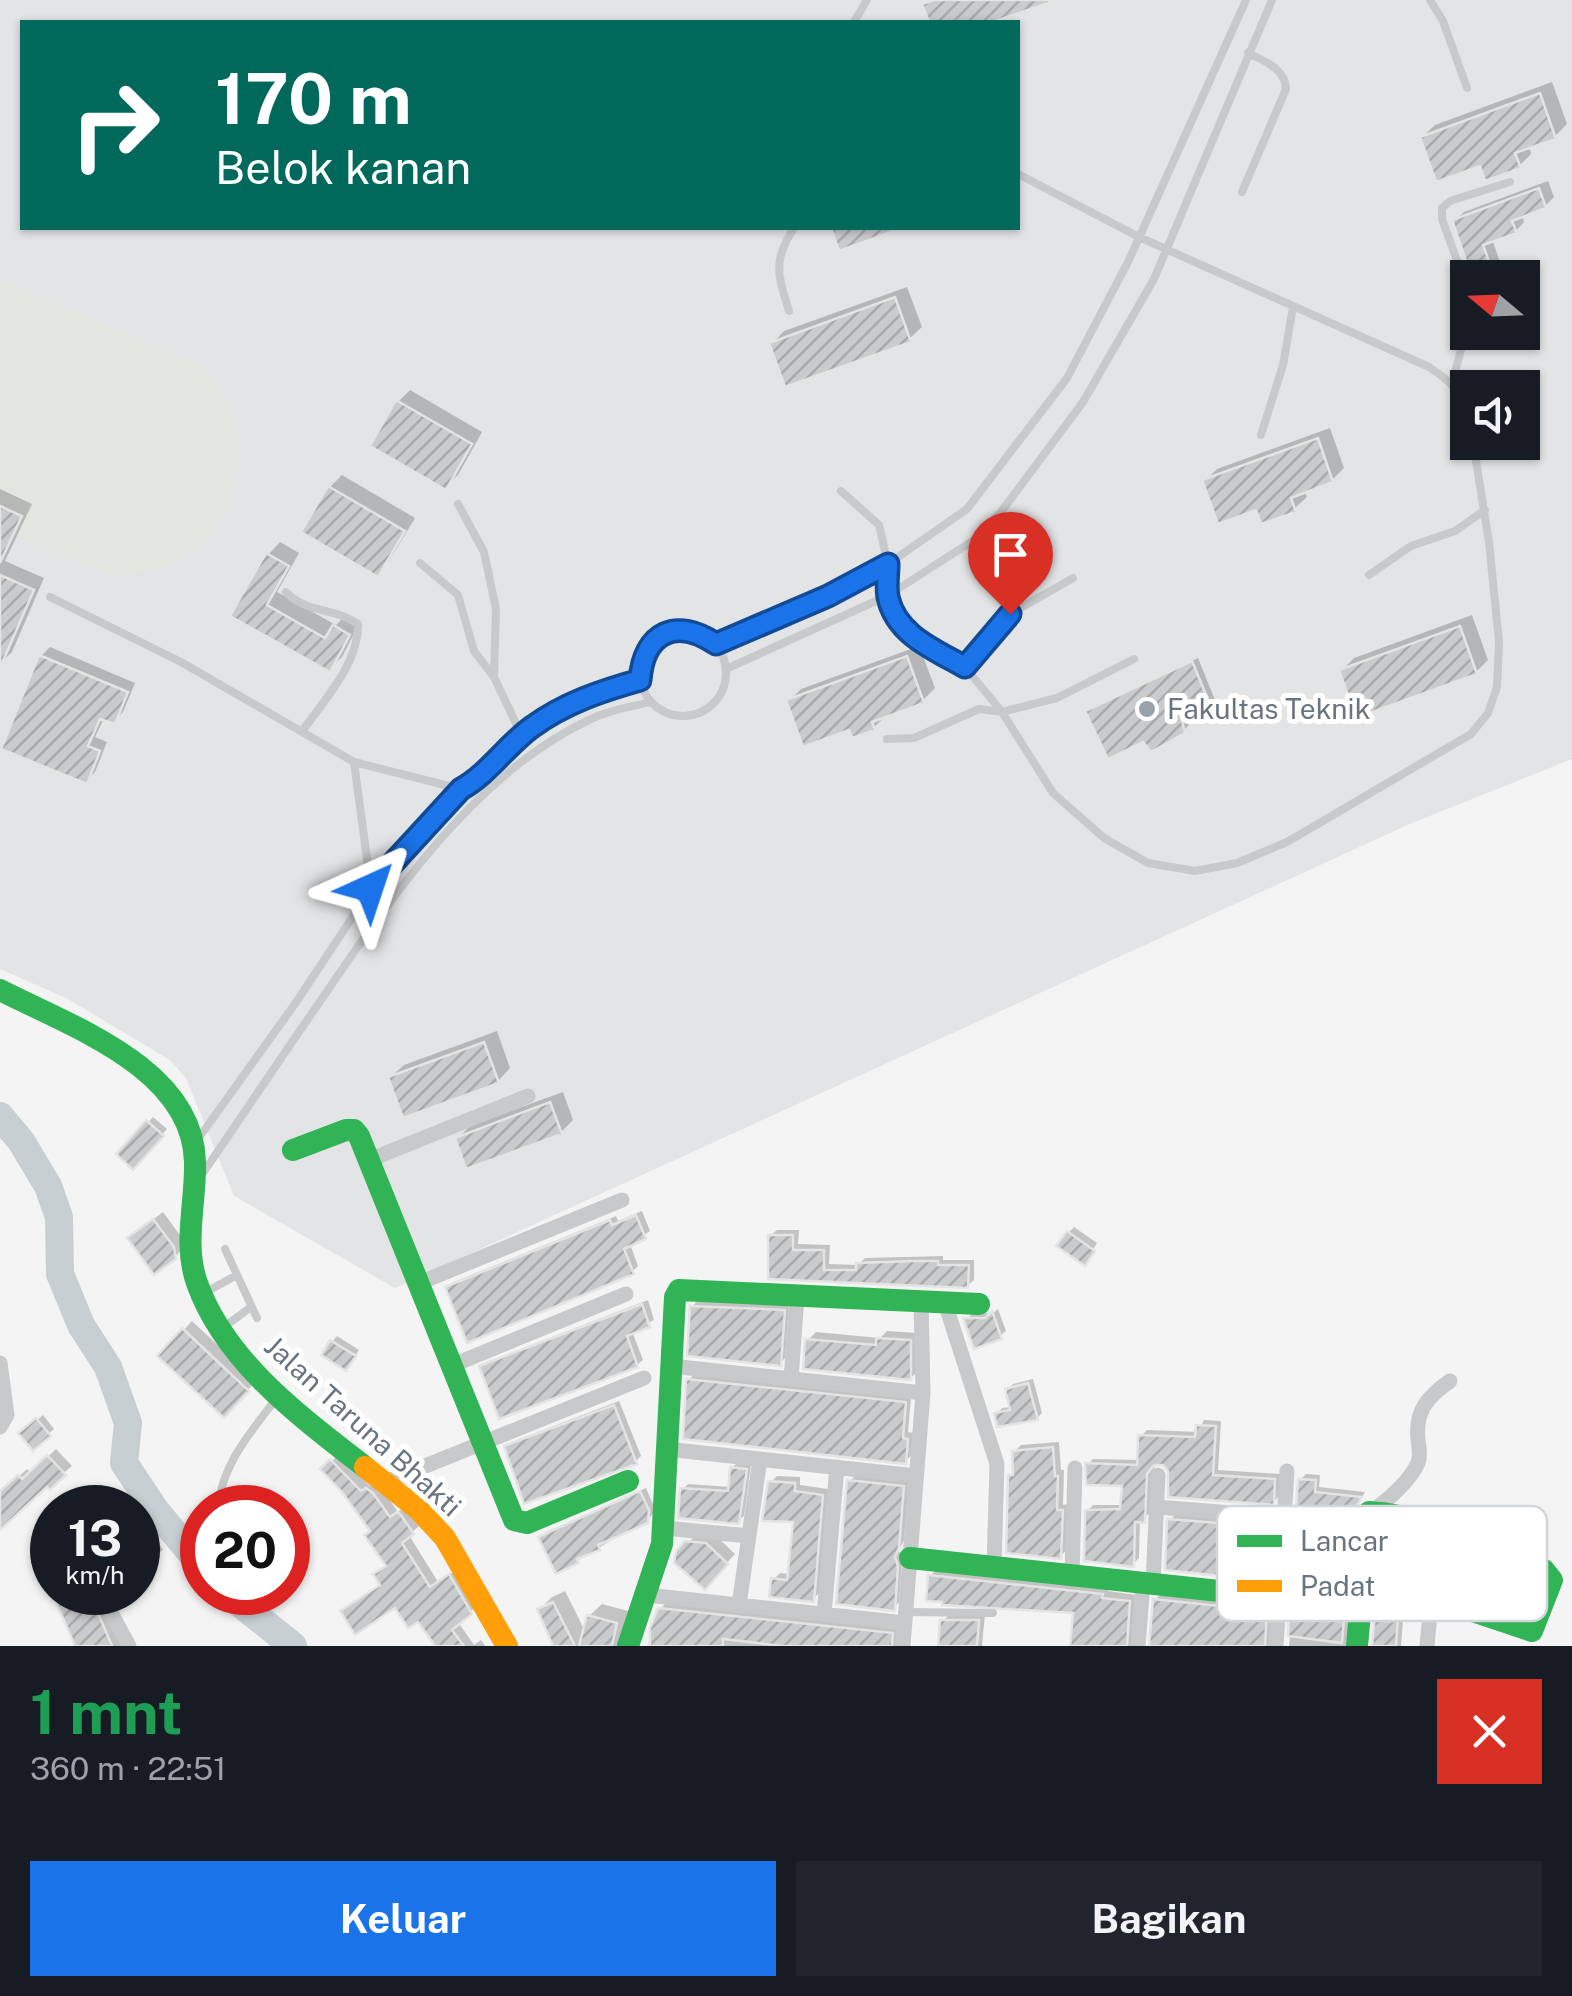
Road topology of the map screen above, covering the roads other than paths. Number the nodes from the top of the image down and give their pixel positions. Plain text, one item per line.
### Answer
1 (1246, 0) edge
2 (1272, 0) edge
3 (1430, 0) edge
4 (1248, 53) junction
5 (1467, 88) dead end
6 (1020, 175) edge
7 (1510, 182) dead end
8 (1242, 192) dead end
9 (793, 230) edge
10 (1140, 237) junction
11 (1168, 250) junction
12 (1456, 260) edge
13 (1293, 308) junction
14 (789, 311) dead end
15 (1450, 382) edge
16 (1261, 435) dead end
17 (1476, 460) edge
18 (841, 491) dead end
19 (458, 504) dead end
20 (1485, 510) junction
21 (420, 564) dead end
22 (888, 564) junction
23 (1369, 575) dead end
24 (1073, 578) dead end
25 (286, 592) dead end
26 (888, 596) junction
27 (50, 597) dead end
28 (716, 644) junction
29 (1134, 658) dead end
30 (965, 667) junction
31 (726, 669) junction
32 (494, 676) junction
33 (640, 680) junction
34 (650, 702) junction
35 (1002, 712) junction
36 (303, 730) junction
37 (522, 736) junction
38 (887, 739) dead end
39 (354, 762) junction
40 (461, 789) junction
41 (370, 888) junction
42 (0, 990) edge
43 (528, 1096) dead end
44 (195, 1143) junction
45 (293, 1150) dead end
46 (369, 1160) junction
47 (196, 1184) junction
48 (622, 1200) dead end
49 (225, 1249) dead end
50 (237, 1274) junction
51 (419, 1283) junction
52 (202, 1294) junction
53 (626, 1294) dead end
54 (797, 1295) junction
55 (921, 1302) junction
56 (945, 1302) junction
57 (979, 1304) dead end
58 (251, 1307) junction
59 (257, 1318) dead end
60 (220, 1330) junction
61 (0, 1362) edge
62 (453, 1365) junction
63 (671, 1366) junction
64 (644, 1378) dead end
65 (791, 1379) junction
66 (1450, 1381) dead end
67 (923, 1394) junction
68 (279, 1396) junction
69 (0, 1427) edge
70 (485, 1440) junction
71 (666, 1449) junction
72 (760, 1459) junction
73 (837, 1468) junction
74 (1075, 1468) dead end
75 (1287, 1471) dead end
76 (1158, 1475) dead end
77 (916, 1476) junction
78 (628, 1481) dead end
79 (383, 1483) junction
80 (220, 1485) edge
81 (1285, 1506) edge
82 (1379, 1506) edge
83 (1156, 1507) junction
84 (1217, 1512) edge
85 (664, 1528) junction
86 (750, 1536) junction
87 (910, 1558) junction
88 (994, 1567) junction
89 (1547, 1573) edge
90 (1072, 1574) junction
91 (1148, 1582) junction
92 (1217, 1589) edge
93 (647, 1595) junction
94 (1547, 1596) edge
95 (738, 1604) junction
96 (993, 1613) dead end
97 (824, 1614) junction
98 (112, 1615) edge
99 (905, 1617) junction
100 (1277, 1621) edge
101 (1359, 1621) edge
102 (1429, 1621) edge
103 (1494, 1621) edge
104 (1534, 1637) edge
105 (129, 1646) edge
106 (507, 1646) edge
107 (628, 1646) edge
108 (903, 1646) edge
109 (1138, 1646) edge
110 (1276, 1646) edge
111 (1357, 1646) edge
112 (1427, 1646) edge

1 - 10 lane
2 - 4 lane
3 - 5 lane
4 - 8 lane
4 - 11 lane
6 - 10 lane
7 - 12 lane
9 - 14 lane
10 - 11 lane
10 - 22 lane
11 - 13 lane
11 - 26 lane
13 - 15 lane
13 - 16 lane
17 - 20 lane
18 - 22 lane
19 - 32 lane
20 - 23 lane
20 - 35 lane
21 - 32 lane
22 - 26 lane
22 - 28 lane
24 - 30 lane
25 - 36 lane
26 - 30 lane
26 - 31 lane
27 - 36 lane
28 - 31 lane
28 - 33 lane
29 - 35 lane
30 - 35 lane
31 - 34 lane
32 - 37 lane
33 - 34 lane
33 - 37 lane
34 - 47 lane
35 - 38 lane
36 - 39 lane
37 - 40 lane
39 - 40 lane
39 - 41 lane
40 - 41 lane
41 - 44 lane
42 - 44 street, Jalan Taruna Bhakti
43 - 46 street
44 - 47 street, Jalan Taruna Bhakti
45 - 46 street
46 - 51 street
47 - 52 street, Jalan Taruna Bhakti
48 - 51 street
49 - 50 lane
50 - 52 lane
50 - 58 lane
51 - 62 street
52 - 60 street, Jalan Taruna Bhakti
53 - 62 street
54 - 55 street
54 - 63 street
54 - 65 street
55 - 56 street
55 - 67 street
56 - 57 street
56 - 88 street
58 - 59 lane
58 - 60 lane
60 - 68 street, Jalan Taruna Bhakti
61 - 69 street
62 - 70 street
63 - 65 street
63 - 71 street
64 - 70 street
65 - 67 street
66 - 82 street
67 - 77 street
68 - 79 street, Jalan Taruna Bhakti
68 - 80 lane
70 - 78 street
70 - 79 street
71 - 72 street
71 - 85 street
72 - 73 street
72 - 86 street
73 - 77 street
73 - 97 street
74 - 90 street
75 - 81 street
76 - 83 street
77 - 87 street
79 - 106 street, Jalan Taruna Bhakti
83 - 84 street
83 - 91 street
85 - 86 street
85 - 93 street
86 - 95 street
87 - 88 street
87 - 99 street
88 - 90 street
89 - 94 street
90 - 91 street
91 - 92 street
91 - 109 street
93 - 95 street
93 - 107 street
95 - 97 street
96 - 99 lane
97 - 99 street
98 - 105 street
99 - 108 street
100 - 110 street
101 - 111 street
102 - 112 street
103 - 104 street

